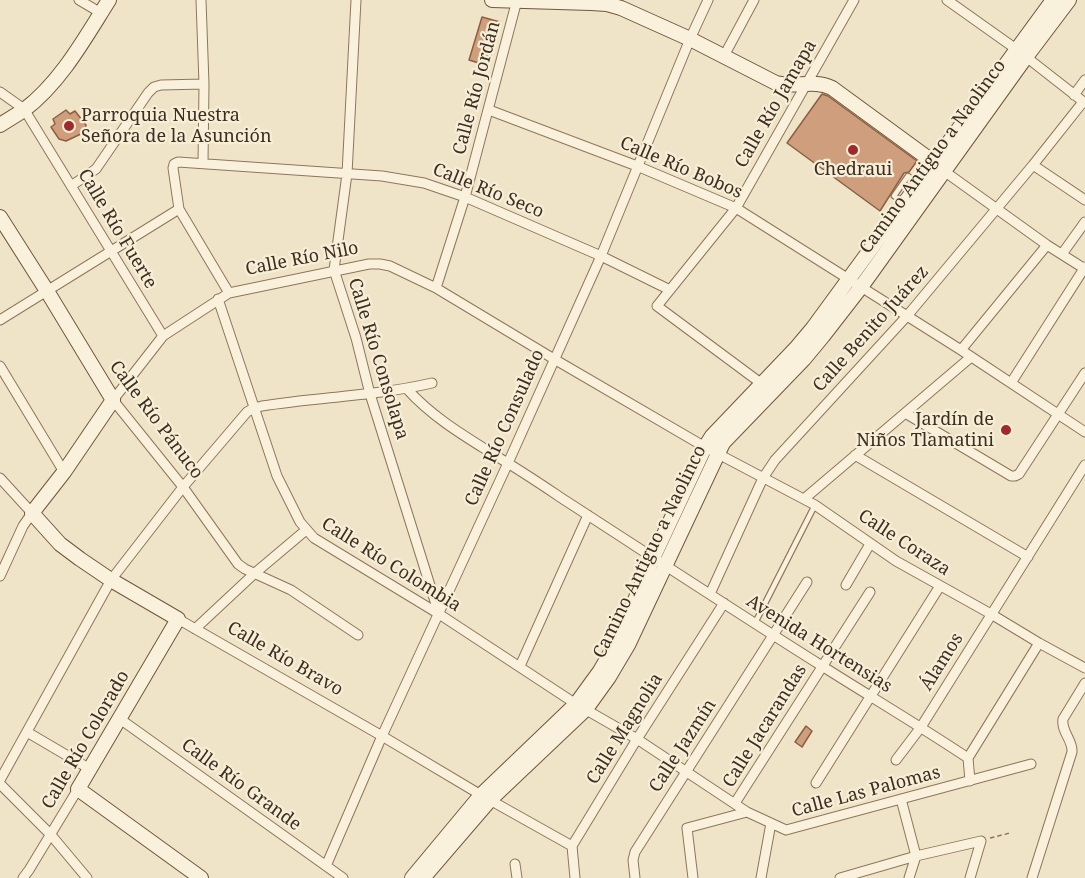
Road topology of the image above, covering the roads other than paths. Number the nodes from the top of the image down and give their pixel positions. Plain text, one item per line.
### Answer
1 (79, 0) edge
2 (109, 0) edge
3 (201, 0) edge
4 (356, 0) edge
5 (492, 0) edge
6 (517, 0) edge
7 (708, 0) edge
8 (754, 0) edge
9 (854, 0) edge
10 (947, 0) edge
11 (1053, 0) edge
12 (1070, 0) edge
13 (623, 4) edge
14 (101, 13) junction
15 (690, 39) junction
16 (1021, 53) junction
17 (724, 56) junction
18 (1085, 80) edge
19 (204, 84) junction
20 (807, 84) junction
21 (0, 92) edge
22 (1074, 95) junction
23 (1084, 102) edge
24 (24, 109) junction
25 (489, 110) junction
26 (0, 125) edge
27 (203, 163) junction
28 (1033, 165) junction
29 (637, 166) junction
30 (940, 167) junction
31 (346, 174) junction
32 (71, 186) junction
33 (465, 197) junction
34 (1085, 200) edge
35 (736, 208) junction
36 (997, 208) junction
37 (179, 209) junction
38 (0, 217) edge
39 (1085, 222) edge
40 (1047, 245) junction
41 (111, 251) junction
42 (1062, 254) junction
43 (601, 256) junction
44 (1085, 268) edge
45 (334, 270) junction
46 (855, 283) junction
47 (436, 288) junction
48 (670, 290) junction
49 (47, 291) junction
50 (229, 293) junction
51 (218, 299) junction
52 (907, 316) junction
53 (0, 320) edge
54 (163, 336) junction
55 (961, 350) junction
56 (971, 357) junction
57 (554, 359) junction
58 (0, 366) edge
59 (1085, 374) edge
60 (432, 383) dead end
61 (1011, 383) junction
62 (762, 384) junction
63 (407, 389) junction
64 (370, 394) junction
65 (113, 400) junction
66 (254, 408) junction
67 (905, 413) junction
68 (1058, 414) junction
69 (1085, 432) edge
70 (711, 450) junction
71 (855, 456) junction
72 (508, 463) junction
73 (1085, 465) edge
74 (64, 471) junction
75 (0, 478) edge
76 (764, 478) junction
77 (183, 487) junction
78 (804, 498) junction
79 (815, 505) junction
80 (32, 513) junction
81 (588, 515) junction
82 (306, 530) junction
83 (870, 544) junction
84 (1028, 557) junction
85 (653, 558) junction
86 (666, 566) junction
87 (255, 573) junction
88 (0, 576) edge
89 (111, 580) junction
90 (807, 582) dead end
91 (846, 585) dead end
92 (940, 586) junction
93 (870, 592) dead end
94 (710, 594) junction
95 (724, 603) junction
96 (439, 614) junction
97 (991, 614) junction
98 (178, 619) junction
99 (755, 623) junction
100 (195, 629) junction
101 (358, 635) dead end
102 (774, 635) junction
103 (1039, 643) junction
104 (520, 666) junction
105 (822, 666) junction
106 (1085, 668) edge
107 (1085, 683) edge
108 (871, 696) junction
109 (581, 706) junction
110 (120, 719) junction
111 (921, 726) junction
112 (27, 732) junction
113 (382, 736) junction
114 (637, 739) junction
115 (968, 758) junction
116 (896, 760) dead end
117 (1031, 764) dead end
118 (90, 769) junction
119 (687, 771) junction
120 (970, 781) junction
121 (0, 782) edge
122 (816, 783) dead end
123 (78, 789) junction
124 (485, 798) junction
125 (901, 799) junction
126 (735, 803) junction
127 (747, 812) junction
128 (771, 823) junction
129 (51, 835) junction
130 (572, 846) junction
131 (916, 856) junction
132 (515, 864) dead end
133 (326, 866) junction
134 (23, 878) edge
135 (87, 878) edge
136 (201, 878) edge
137 (343, 878) edge
138 (412, 878) edge
139 (423, 878) edge
140 (517, 878) edge
141 (575, 878) edge
142 (635, 878) edge
143 (693, 878) edge
144 (761, 878) edge
145 (840, 878) edge
146 (909, 878) edge
147 (970, 878) edge
148 (1032, 878) edge

1 - 14 street
2 - 14 main road
3 - 19 street
4 - 31 street, Calle Río Consolapa
5 - 6 main road
6 - 13 main road
6 - 25 street, Calle Río Jordán
7 - 15 street, Calle Río Consulado
8 - 17 street
9 - 20 street, Calle Río Jamapa
10 - 16 street
11 - 16 main road, Camino Antiguo a Naolinco
12 - 16 main road, Camino Antiguo a Naolinco
13 - 15 main road
14 - 24 main road
15 - 17 main road
15 - 29 street, Calle Río Consulado
16 - 22 street
16 - 30 main road, Camino Antiguo a Naolinco
17 - 20 main road
18 - 22 street
19 - 27 street
19 - 32 street
20 - 30 main road
20 - 35 street, Calle Río Jamapa
21 - 24 street
22 - 23 street
23 - 28 street, Calle Benito Juárez
24 - 26 main road
24 - 32 street, Calle Río Fuerte
25 - 29 street, Calle Río Bobos
25 - 33 street, Calle Río Jordán
27 - 31 street, Calle Río Seco
27 - 37 street, Calle Río Seco
28 - 34 street
28 - 36 street, Calle Benito Juárez
29 - 35 street, Calle Río Bobos
29 - 43 street, Calle Río Consulado
30 - 36 street
30 - 46 main road, Camino Antiguo a Naolinco
31 - 33 street, Calle Río Seco
31 - 45 street, Calle Río Consolapa
32 - 41 street, Calle Río Fuerte
33 - 43 street, Calle Río Seco
33 - 47 street, Calle Río Jordán
35 - 46 street, Calle Río Bobos
35 - 48 street, Calle Río Jamapa
36 - 40 street
36 - 52 street, Calle Benito Juárez
37 - 41 street
37 - 50 street
38 - 49 main road, Calle Río Pánuco
39 - 42 street
40 - 42 street
40 - 55 street
41 - 49 street
41 - 54 street, Calle Río Fuerte
42 - 44 street
43 - 48 street, Calle Río Seco
43 - 57 street, Calle Río Consulado
44 - 61 street
45 - 47 street, Calle Río Nilo
45 - 50 street, Calle Río Nilo
45 - 64 street, Calle Río Consolapa
46 - 52 street, Calle Río Bobos
46 - 62 main road, Camino Antiguo a Naolinco
46 - 70 main road, Camino Antiguo a Naolinco
47 - 57 street, Calle Río Nilo
48 - 62 street, Calle Río Jamapa
49 - 53 street
49 - 65 main road, Calle Río Pánuco
50 - 51 street, Calle Río Nilo
51 - 54 street, Calle Río Nilo
51 - 66 street, Calle Río Colombia
52 - 55 street, Calle Río Bobos
52 - 76 street, Calle Benito Juárez
54 - 65 street, Calle Río Nilo
55 - 56 street, Calle Río Bobos
56 - 61 street, Calle Río Bobos
56 - 67 street
57 - 70 street, Calle Río Nilo
57 - 72 street, Calle Río Consulado
58 - 74 street
59 - 68 street
60 - 63 street
61 - 68 street, Calle Río Bobos
62 - 70 main road, Camino Antiguo a Naolinco
63 - 64 street
63 - 72 street, Avenida Hortensias
64 - 66 street
64 - 96 street, Calle Río Consolapa
65 - 74 main road, Calle Río Nilo
65 - 77 street, Calle Río Pánuco
66 - 77 street
66 - 82 street, Calle Río Colombia
67 - 68 street
67 - 71 street
68 - 69 street, Calle Río Bobos
70 - 76 street, Calle Coraza
70 - 85 main road, Camino Antiguo a Naolinco
70 - 86 main road, Camino Antiguo a Naolinco
71 - 78 street
71 - 84 street
72 - 81 street, Avenida Hortensias
72 - 96 street, Calle Río Consulado
73 - 84 street, Álamos
74 - 80 main road, Calle Río Nilo
75 - 80 street, Calle Río Bravo
76 - 78 street, Calle Coraza
76 - 94 street, Calle Benito Juárez
77 - 87 street, Calle Río Pánuco
77 - 89 street
78 - 79 street, Calle Coraza
79 - 83 street, Calle Coraza
79 - 99 lane
80 - 88 street
80 - 89 main road, Calle Río Bravo
81 - 85 street, Avenida Hortensias
81 - 104 street
82 - 87 street
82 - 96 street, Calle Río Colombia
83 - 91 street
83 - 92 street, Calle Coraza
84 - 97 street, Álamos
85 - 86 street, Avenida Hortensias
85 - 109 main road, Camino Antiguo a Naolinco
86 - 94 street, Avenida Hortensias
86 - 109 main road, Camino Antiguo a Naolinco
87 - 100 street
87 - 101 street, Calle Río Pánuco
89 - 98 main road, Calle Río Bravo
89 - 112 street
90 - 102 street, Calle Jazmín
92 - 97 street, Calle Coraza
92 - 108 street
93 - 105 street, Calle Jacarandas
94 - 95 street, Avenida Hortensias
95 - 99 street, Avenida Hortensias
95 - 114 street, Calle Magnolia
96 - 104 street, Calle Río Colombia
96 - 113 street, Calle Río Consulado
97 - 103 street, Calle Coraza
97 - 111 street, Álamos
98 - 100 street, Calle Río Bravo
98 - 110 main road, Calle Río Colorado
99 - 102 street, Avenida Hortensias
100 - 113 street, Calle Río Bravo
102 - 105 street, Avenida Hortensias
102 - 119 street, Calle Jazmín
103 - 106 street, Calle Coraza
103 - 115 street
104 - 109 street, Calle Río Colombia
105 - 108 street, Avenida Hortensias
105 - 126 street, Calle Jacarandas
107 - 148 street
108 - 111 street, Avenida Hortensias
108 - 122 street
109 - 114 street, Calle Río Colombia
109 - 124 main road, Camino Antiguo a Naolinco
110 - 118 main road, Calle Río Colorado
110 - 133 street, Calle Río Grande
111 - 115 street, Avenida Hortensias
111 - 116 street, Álamos
112 - 118 street
112 - 121 street
113 - 124 street, Calle Río Bravo
113 - 133 street, Calle Río Consulado
114 - 119 street, Calle Río Colombia
114 - 130 street, Calle Magnolia
115 - 120 street
117 - 120 street, Calle Las Palomas
118 - 123 main road, Calle Río Colorado
119 - 126 street, Calle Las Palomas
119 - 142 street, Calle Jazmín
120 - 125 street, Calle Las Palomas
121 - 129 street
123 - 129 street, Calle Río Colorado
123 - 136 main road
124 - 130 street, Calle Río Bravo
124 - 138 main road, Camino Antiguo a Naolinco
124 - 139 main road, Camino Antiguo a Naolinco
125 - 128 street, Calle Las Palomas
125 - 131 street
126 - 127 street, Calle Las Palomas
127 - 128 street, Calle Las Palomas
127 - 143 street, Calle Jacarandas
128 - 144 street
129 - 134 street, Calle Río Colorado
129 - 135 street
130 - 141 street
131 - 145 street
131 - 146 street
131 - 147 street
132 - 140 street
133 - 137 street, Calle Río Grande

